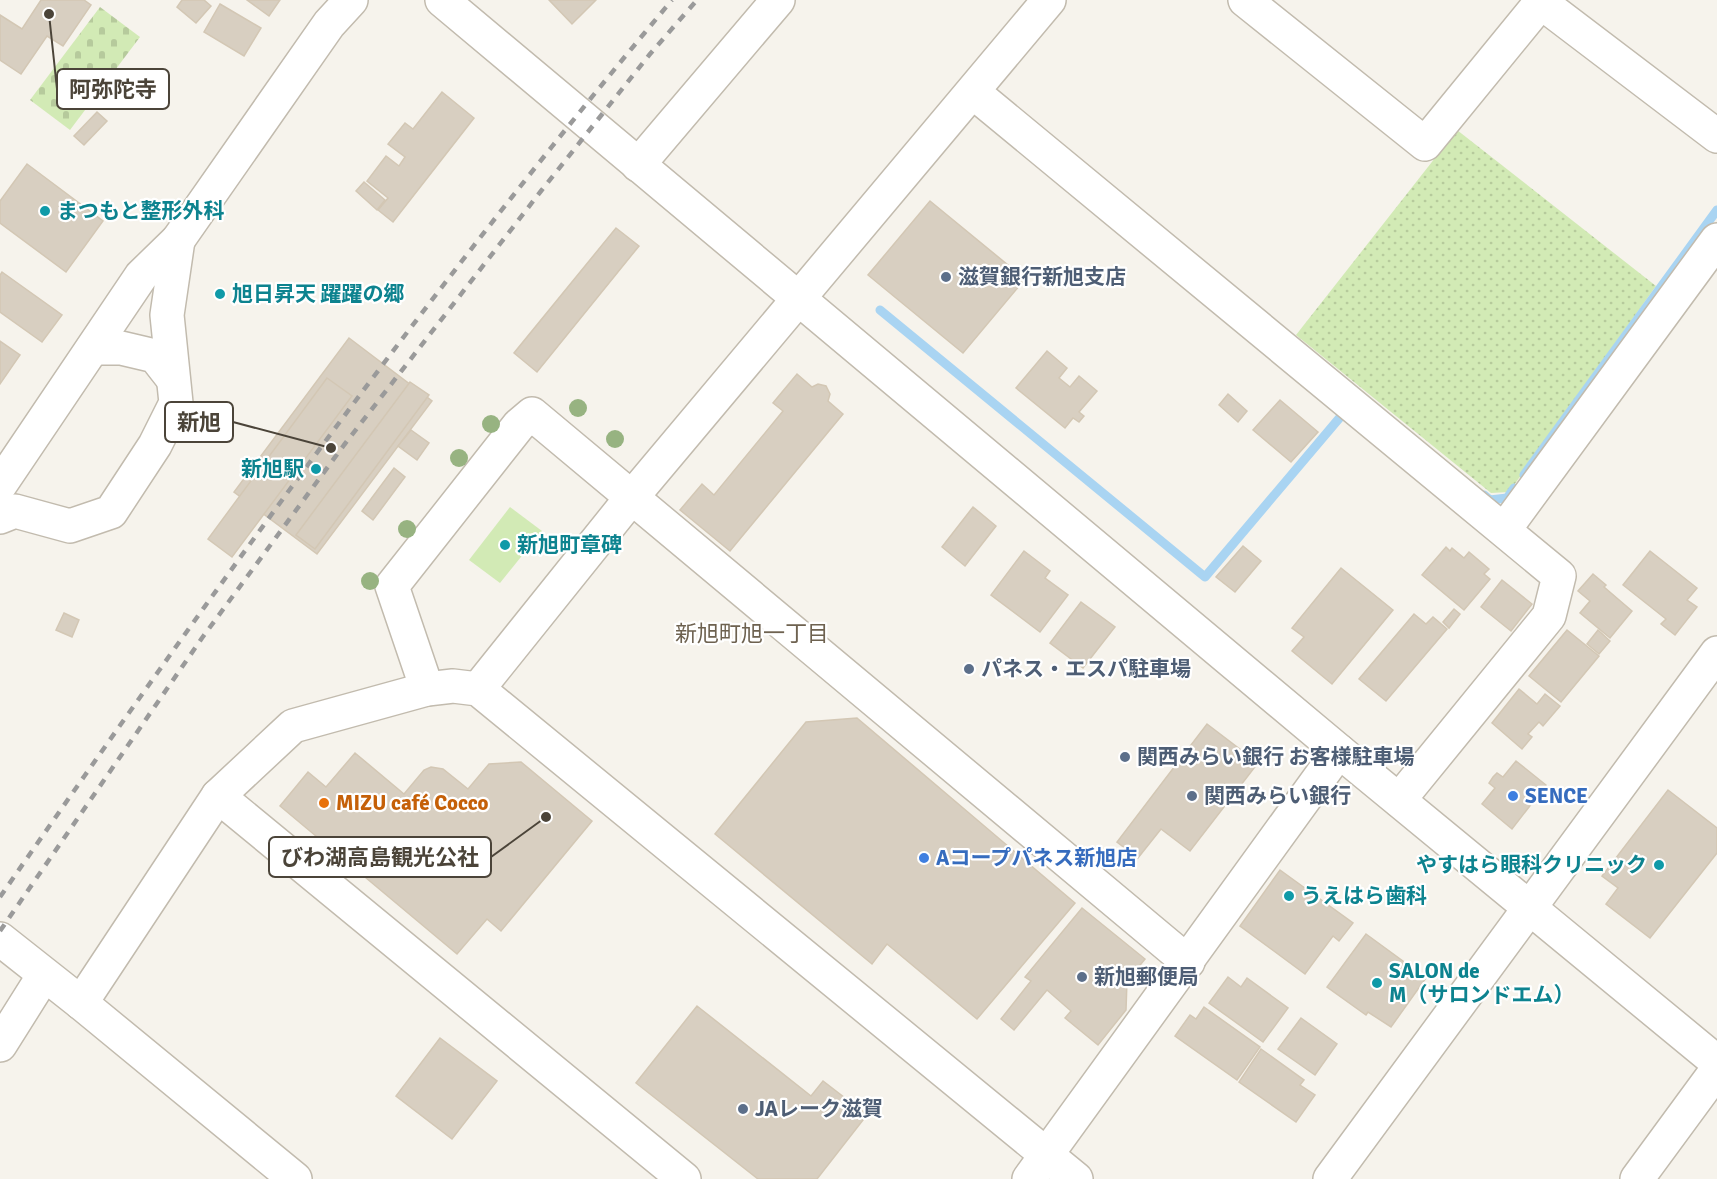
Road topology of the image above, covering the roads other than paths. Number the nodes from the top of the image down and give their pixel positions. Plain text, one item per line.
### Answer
1 (351, 0) edge
2 (442, 0) edge
3 (778, 0) edge
4 (1049, 0) edge
5 (1245, 0) edge
6 (1539, 1) edge
7 (973, 92) junction
8 (1717, 136) edge
9 (638, 165) junction
10 (178, 240) junction
11 (1717, 240) edge
12 (800, 300) junction
13 (93, 348) junction
14 (173, 379) junction
15 (0, 485) edge
16 (632, 497) junction
17 (0, 517) edge
18 (1504, 530) junction
19 (1717, 653) edge
20 (427, 689) junction
21 (478, 689) junction
22 (1339, 751) junction
23 (218, 796) junction
24 (1399, 800) junction
25 (1529, 907) junction
26 (0, 939) edge
27 (1188, 962) junction
28 (44, 975) junction
29 (81, 1003) junction
30 (0, 1045) edge
31 (1717, 1062) edge
32 (1717, 1070) edge
33 (1038, 1167) edge
34 (295, 1179) edge
35 (684, 1179) edge
36 (1076, 1179) edge
37 (1330, 1179) edge
38 (1637, 1179) edge

1 - 10 street
2 - 9 street
3 - 9 street
4 - 7 street
5 - 6 street
6 - 8 street
7 - 12 street
7 - 18 street
9 - 12 street
10 - 13 street
10 - 14 street
11 - 18 street
12 - 16 street
12 - 22 street
13 - 14 street
13 - 15 street
14 - 17 street
16 - 20 street
16 - 21 street
16 - 27 street
18 - 24 street
19 - 25 street
20 - 21 street
20 - 23 street
21 - 33 street
22 - 24 street
22 - 27 street
23 - 29 street
23 - 35 street
24 - 25 street
25 - 31 street
25 - 37 street
26 - 28 street
27 - 33 street
28 - 29 street
28 - 30 street
29 - 34 street
32 - 38 street
33 - 36 street

